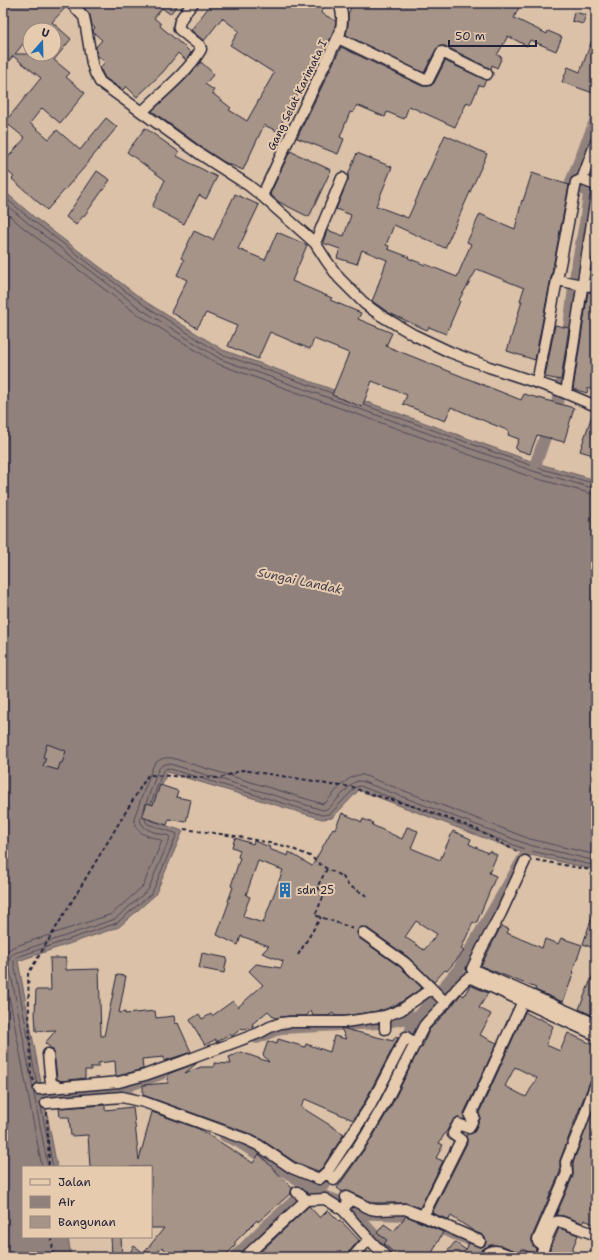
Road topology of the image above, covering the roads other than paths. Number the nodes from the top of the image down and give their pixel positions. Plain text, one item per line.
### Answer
1 (71, 3) edge
2 (193, 3) edge
3 (339, 3) edge
4 (338, 38) junction
5 (487, 74) dead end
6 (142, 112) junction
7 (596, 142) edge
8 (342, 178) dead end
9 (583, 179) junction
10 (596, 185) edge
11 (262, 196) junction
12 (596, 196) edge
13 (315, 243) junction
14 (557, 280) junction
15 (582, 285) junction
16 (596, 286) edge
17 (537, 383) junction
18 (566, 393) junction
19 (596, 406) edge
20 (523, 858) road end
21 (363, 933) road end
22 (472, 969) junction
23 (468, 978) junction
24 (431, 989) junction
25 (523, 1001) junction
26 (446, 1003) junction
27 (385, 1016) junction
28 (567, 1017) junction
29 (596, 1024) edge
30 (385, 1029) dead end
31 (596, 1036) edge
32 (416, 1044) junction
33 (48, 1054) dead end
34 (596, 1086) edge
35 (59, 1087) junction
36 (38, 1089) road end
37 (46, 1103) road end
38 (369, 1108) junction
39 (378, 1114) junction
40 (330, 1176) junction
41 (297, 1192) dead end
42 (306, 1200) junction
43 (342, 1210) junction
44 (423, 1216) junction
45 (596, 1235) edge
46 (369, 1239) junction
47 (480, 1241) dead end
48 (542, 1245) junction
49 (245, 1257) edge
50 (353, 1257) edge
51 (386, 1257) edge
52 (484, 1257) edge
53 (514, 1257) edge
54 (540, 1257) edge

1 - 6 street
2 - 6 street
3 - 4 street, Gang Selat Karimata I
4 - 5 street
4 - 11 street, Gang Selat Karimata I
6 - 11 street
7 - 9 street
8 - 13 street
9 - 10 street
9 - 14 street
11 - 13 street
12 - 15 street
13 - 17 street
14 - 15 street
14 - 17 street
15 - 16 street
15 - 18 street
17 - 18 street
18 - 19 street
20 - 22 street
21 - 24 street
22 - 23 street
22 - 28 street
23 - 25 street
23 - 26 street
24 - 26 street
24 - 27 street
25 - 28 street
25 - 44 street
26 - 32 street
27 - 30 street
27 - 35 street
28 - 29 street
28 - 31 street
32 - 38 street
32 - 39 street
33 - 35 street
34 - 48 street
35 - 36 street
37 - 40 street
38 - 39 street
38 - 40 street
39 - 40 street
41 - 42 street
42 - 43 street
42 - 49 street
43 - 44 street
43 - 46 street
44 - 47 street
45 - 48 street
46 - 50 street
46 - 51 street
48 - 54 street
52 - 53 street

